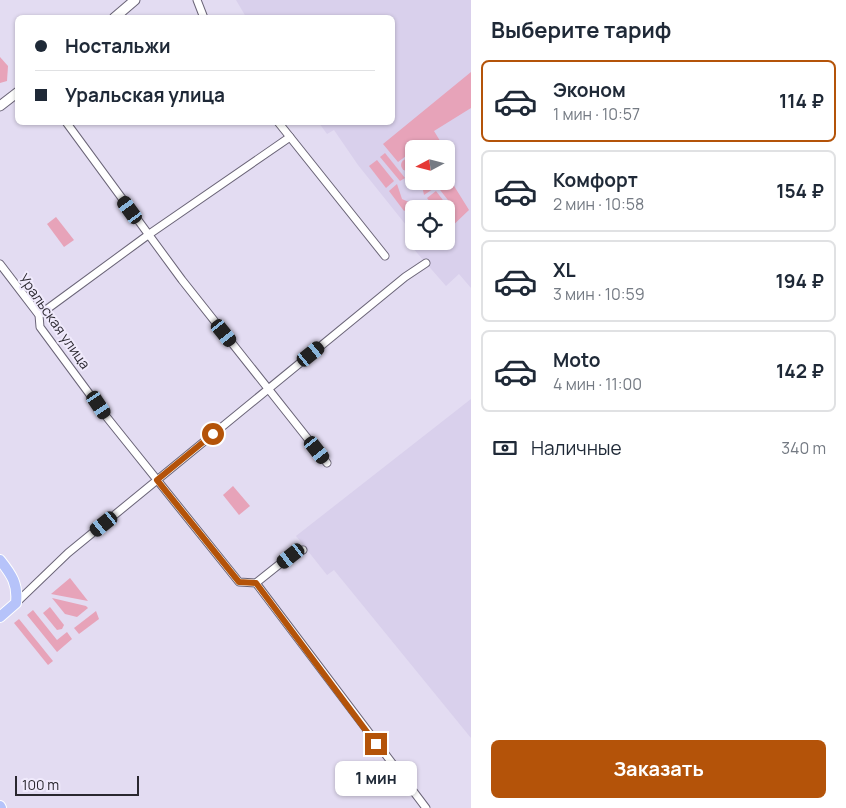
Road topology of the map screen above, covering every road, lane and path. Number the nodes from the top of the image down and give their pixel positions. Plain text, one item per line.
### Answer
1 (135, 0) edge
2 (197, 0) edge
3 (118, 15) edge
4 (203, 15) edge
5 (15, 94) edge
6 (0, 106) edge
7 (68, 125) edge
8 (280, 125) edge
9 (290, 137) junction
10 (148, 234) junction
11 (386, 256) dead end
12 (426, 263) dead end
13 (0, 264) edge
14 (39, 315) junction
15 (269, 388) junction
16 (327, 463) dead end
17 (157, 480) junction
18 (303, 550) dead end
19 (0, 560) edge
20 (256, 583) junction
21 (16, 603) junction
22 (0, 617) edge
23 (426, 808) edge

1 - 3 street
2 - 4 street
5 - 6 street
7 - 10 street
8 - 9 street
9 - 10 street
9 - 11 street
10 - 14 street
10 - 15 street
12 - 15 street
13 - 14 street, Уральская улица
14 - 17 street, Уральская улица
15 - 16 street
15 - 17 street
17 - 20 street, Уральская улица
17 - 21 street
18 - 20 street
19 - 21 main road
20 - 23 street
21 - 22 main road

